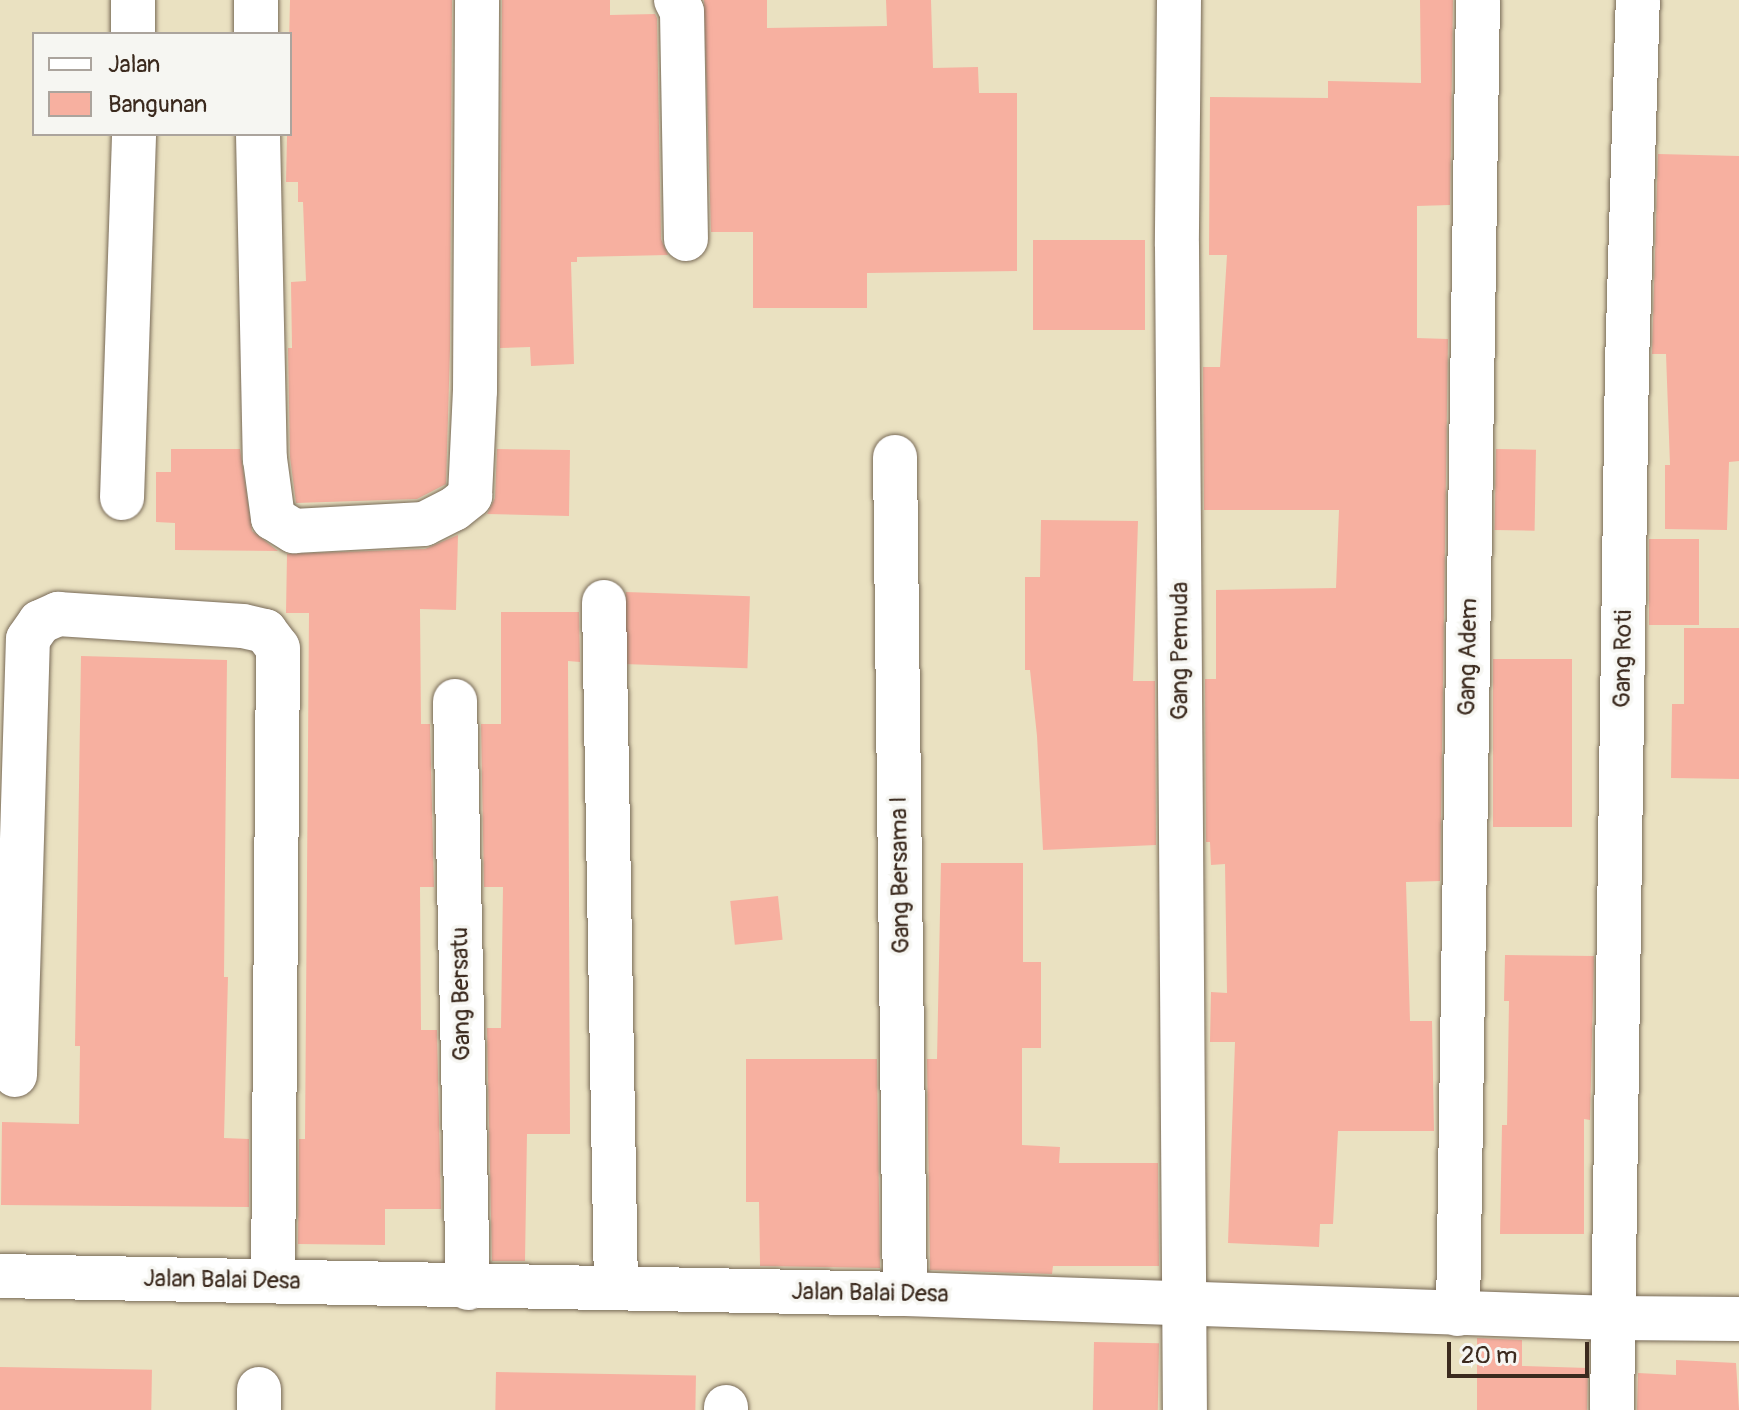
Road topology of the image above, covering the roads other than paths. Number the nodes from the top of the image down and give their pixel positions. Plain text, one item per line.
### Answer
1 (133, 0) edge
2 (256, 0) edge
3 (477, 0) edge
4 (676, 0) edge
5 (1179, 0) edge
6 (1478, 0) edge
7 (1638, 0) edge
8 (133, 32) edge
9 (256, 32) edge
10 (134, 136) edge
11 (258, 136) edge
12 (686, 239) dead end
13 (895, 457) dead end
14 (122, 498) dead end
15 (604, 602) dead end
16 (455, 701) dead end
17 (15, 1075) dead end
18 (0, 1276) edge
19 (273, 1281) junction
20 (468, 1288) junction
21 (616, 1288) junction
22 (905, 1294) junction
23 (1186, 1301) junction
24 (1458, 1314) junction
25 (1613, 1318) junction
26 (1739, 1319) edge
27 (1185, 1410) edge
28 (1612, 1410) edge

1 - 8 street
2 - 9 street
3 - 11 street
4 - 12 street
5 - 23 street, Gang Pemuda
6 - 24 street, Gang Adem
7 - 25 street, Gang Roti
10 - 14 street
13 - 22 street, Gang Bersama I
15 - 21 street
16 - 20 street, Gang Bersatu
17 - 19 street
18 - 19 street, Jalan Balai Desa
19 - 20 street, Jalan Balai Desa
20 - 21 street, Jalan Balai Desa
21 - 22 street, Jalan Balai Desa
22 - 23 street, Jalan Balai Desa
23 - 24 street, Jalan Balai Desa
23 - 27 street, Gang Pemuda
24 - 25 street, Jalan Balai Desa
25 - 26 street, Jalan Balai Desa
25 - 28 street, Gang Roti

